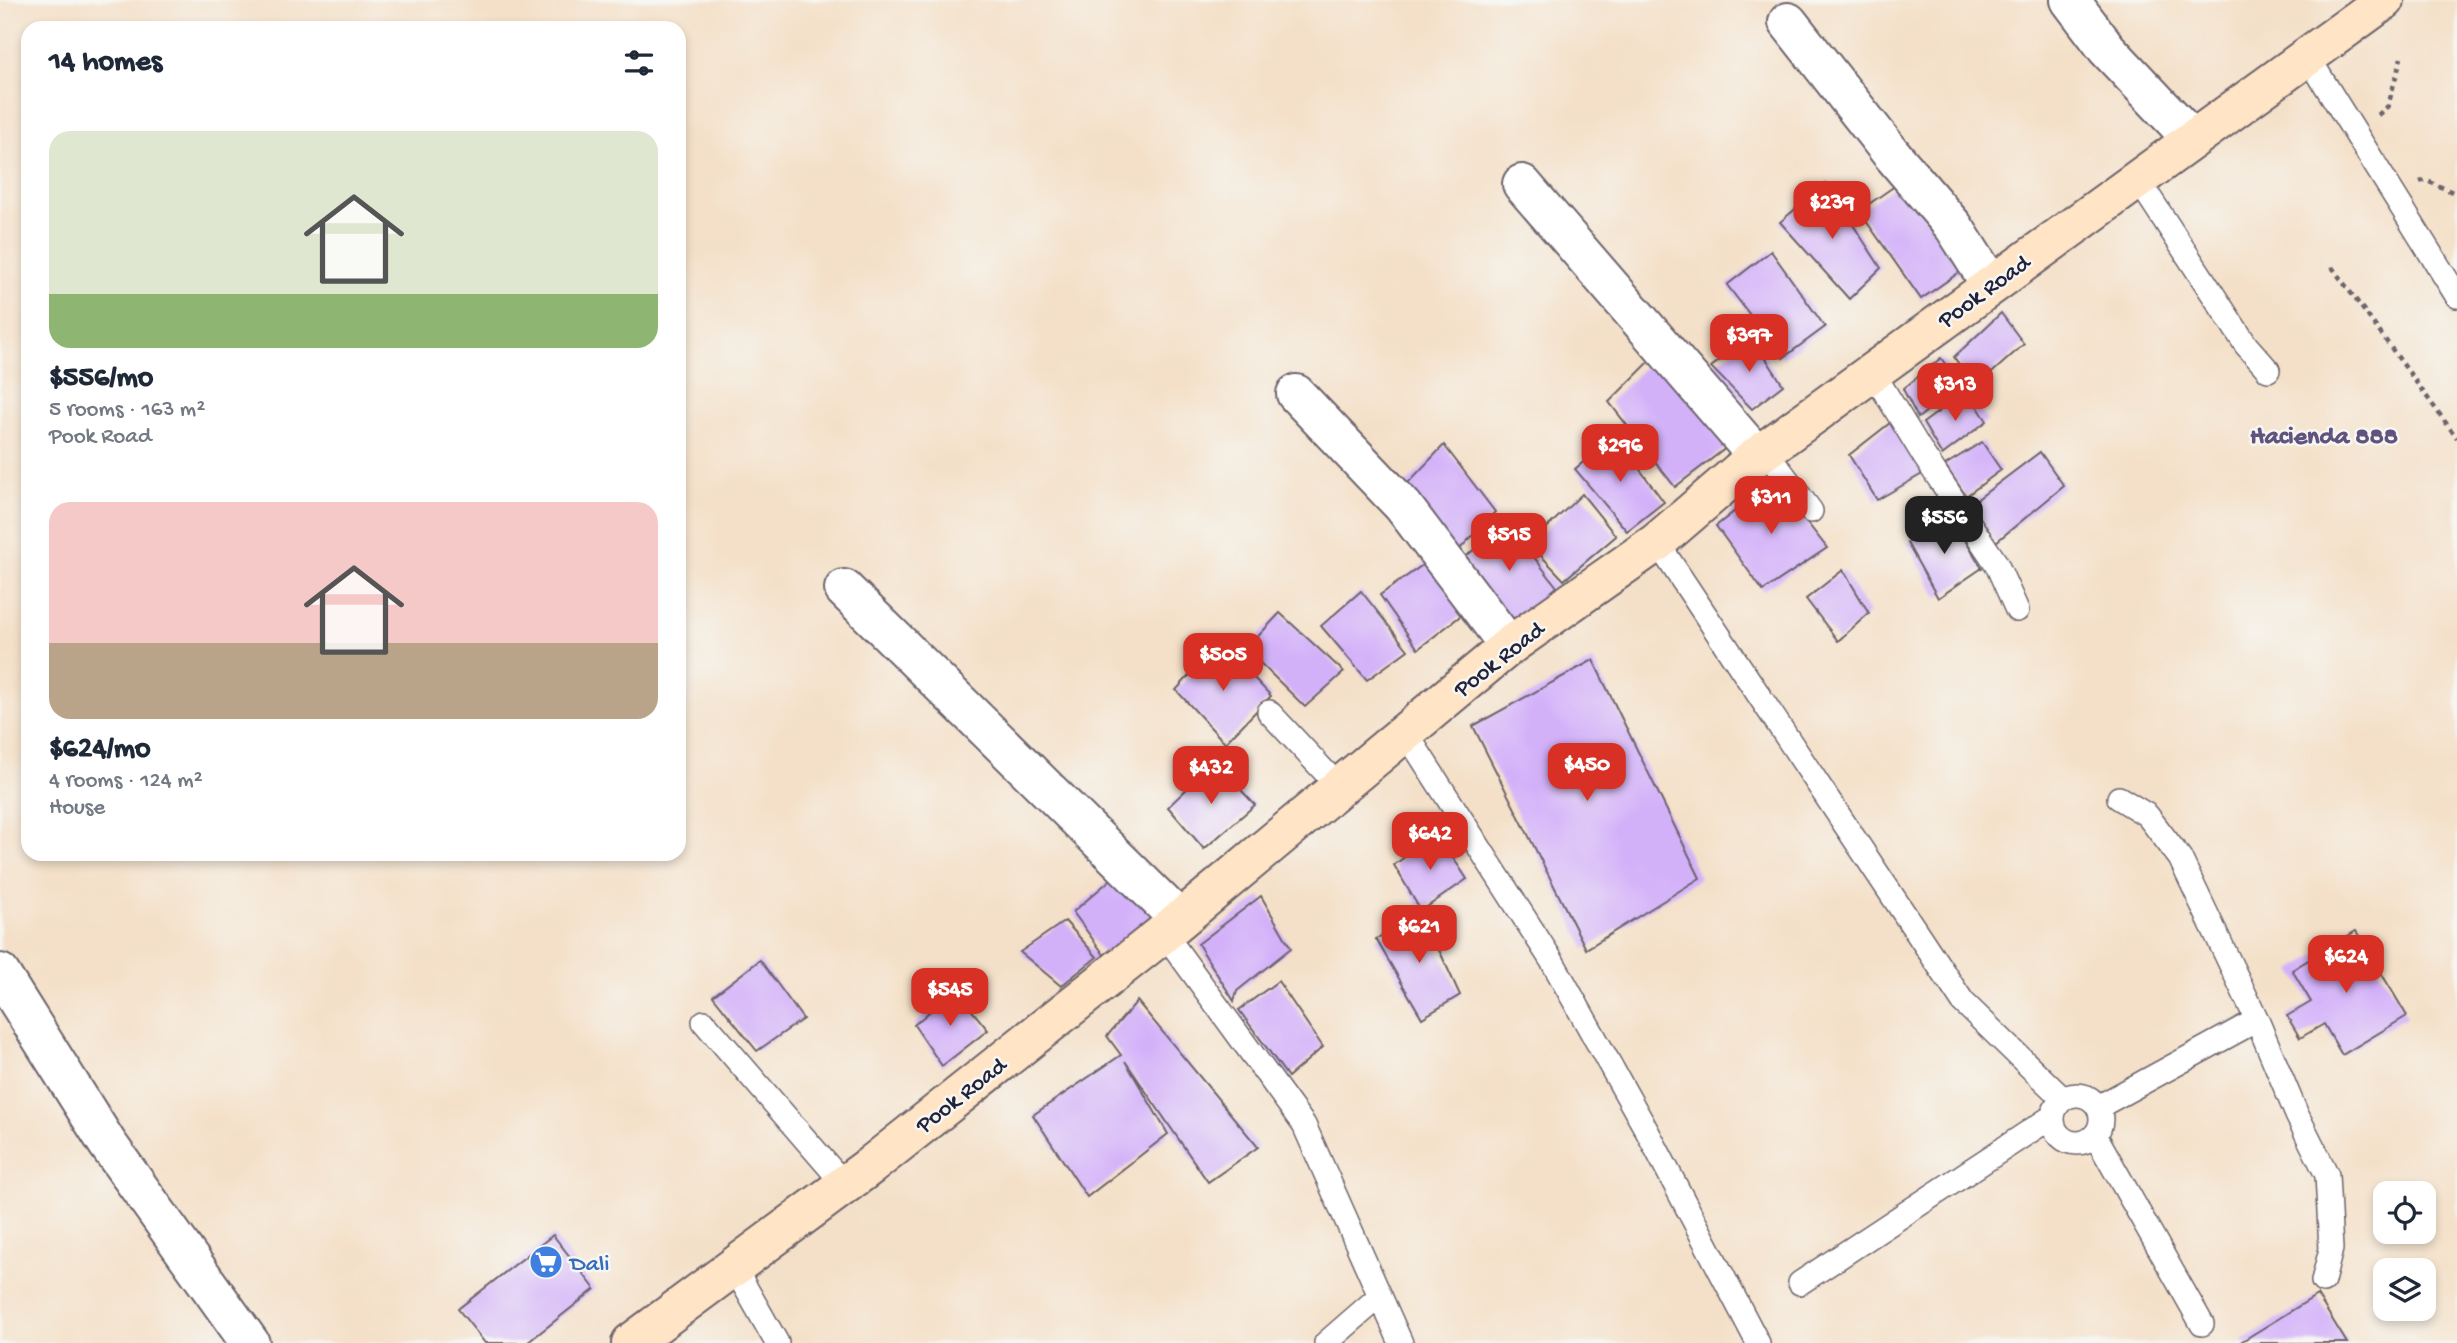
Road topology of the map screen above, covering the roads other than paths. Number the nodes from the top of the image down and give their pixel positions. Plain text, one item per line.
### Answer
1 (2070, 0) edge
2 (2385, 0) edge
3 (1788, 22) dead end
4 (2308, 57) junction
5 (2192, 139) junction
6 (2137, 178) junction
7 (1522, 184) dead end
8 (1991, 285) junction
9 (2457, 296) edge
10 (2269, 370) dead end
11 (1872, 371) junction
12 (1296, 394) dead end
13 (1761, 453) junction
14 (1811, 511) dead end
15 (1657, 542) junction
16 (844, 589) dead end
17 (2017, 610) dead end
18 (1509, 646) junction
19 (1269, 712) dead end
20 (1406, 733) junction
21 (1340, 788) junction
22 (2119, 798) dead end
23 (1171, 926) junction
24 (0, 973) edge
25 (2257, 1020) junction
26 (704, 1023) dead end
27 (2058, 1107) junction
28 (2098, 1107) junction
29 (2095, 1135) junction
30 (844, 1184) junction
31 (734, 1267) junction
32 (2322, 1281) dead end
33 (1800, 1283) dead end
34 (1380, 1296) junction
35 (2202, 1324) dead end
36 (250, 1343) edge
37 (631, 1343) edge
38 (777, 1343) edge
39 (1326, 1343) edge
40 (1401, 1343) edge
41 (1758, 1343) edge

1 - 5 street
2 - 4 main road, Pook Road
3 - 8 street
4 - 5 main road, Pook Road
4 - 9 lane
5 - 6 main road, Pook Road
6 - 8 main road, Pook Road
6 - 10 lane
7 - 13 street
8 - 11 main road, Pook Road
11 - 13 main road, Pook Road
11 - 17 lane
12 - 18 street
13 - 14 lane
13 - 15 main road, Pook Road
15 - 18 main road, Pook Road
15 - 27 lane
16 - 23 street
18 - 20 main road, Pook Road
19 - 21 lane
20 - 21 main road, Pook Road
20 - 41 lane
21 - 23 main road, Pook Road
22 - 25 lane
23 - 30 main road, Pook Road
23 - 34 lane
24 - 36 street
25 - 28 lane
25 - 32 lane
26 - 30 lane
27 - 28 lane
27 - 29 lane
27 - 33 lane
28 - 29 lane
29 - 35 lane
30 - 31 main road, Pook Road
31 - 37 main road, Pook Road
31 - 38 lane
34 - 39 lane
34 - 40 lane

